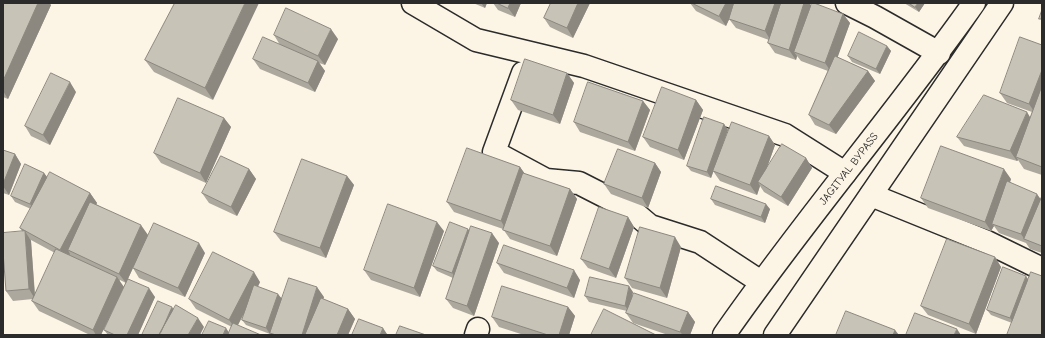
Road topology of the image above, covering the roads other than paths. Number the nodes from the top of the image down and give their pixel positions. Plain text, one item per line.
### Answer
1 (413, 3) edge
2 (847, 3) edge
3 (974, 3) edge
4 (1002, 3) edge
5 (530, 52) junction
6 (939, 53) junction
7 (845, 173) junction
8 (871, 194) junction
9 (1042, 269) edge
10 (761, 282) junction
11 (724, 335) edge
12 (775, 335) edge

1 - 5 street
2 - 6 street
3 - 6 street, JAGITYAL BYPASS
4 - 8 street
5 - 7 street
5 - 10 street
6 - 7 street, JAGITYAL BYPASS
7 - 10 street, JAGITYAL BYPASS
8 - 9 street
8 - 12 street
10 - 11 street, JAGITYAL BYPASS

